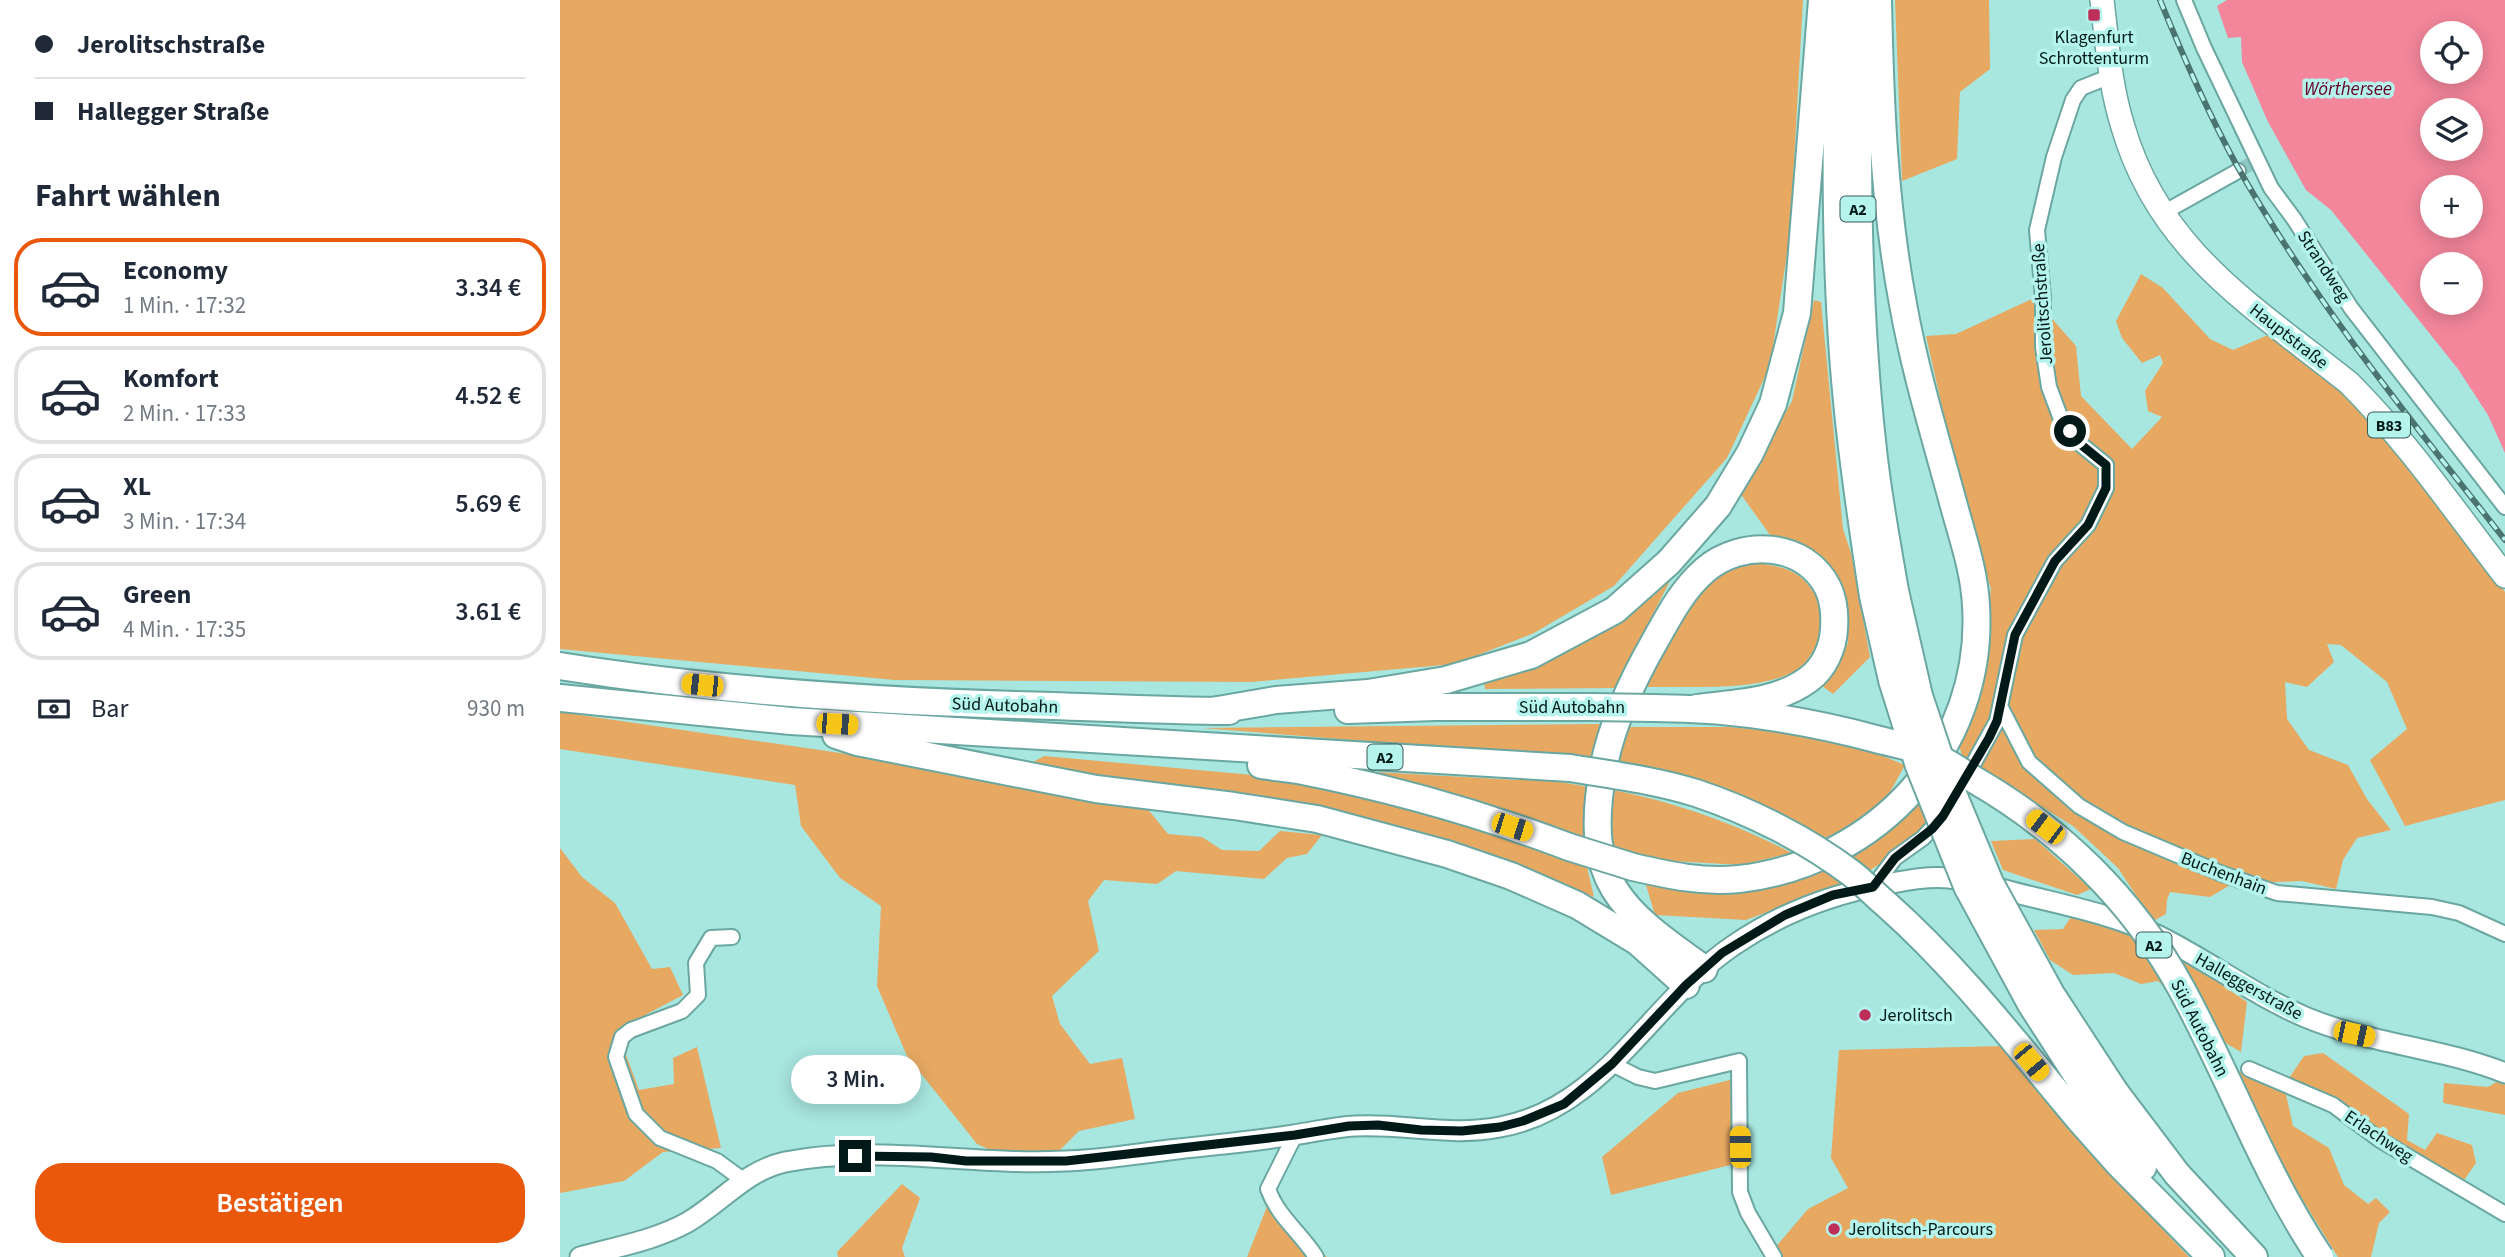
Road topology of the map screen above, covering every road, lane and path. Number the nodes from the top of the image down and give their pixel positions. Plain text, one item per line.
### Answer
1 (1822, 0) edge
2 (1838, 0) edge
3 (1859, 0) edge
4 (1878, 0) edge
5 (2102, 0) edge
6 (2184, 0) edge
7 (2111, 76) junction
8 (1826, 113) junction
9 (2238, 172) tunnel mouth
10 (2163, 214) junction
11 (2505, 507) edge
12 (2505, 576) edge
13 (1884, 594) junction
14 (560, 666) edge
15 (560, 698) edge
16 (2000, 706) junction
17 (1697, 708) junction
18 (1212, 711) junction
19 (791, 721) junction
20 (1199, 747) junction
21 (1873, 887) junction
22 (2505, 934) edge
23 (732, 937) dead end
24 (1695, 977) junction
25 (1612, 1064) junction
26 (2249, 1069) dead end
27 (2505, 1073) edge
28 (2096, 1106) junction
29 (1295, 1135) junction
30 (743, 1180) junction
31 (2505, 1214) edge
32 (2209, 1255) edge
33 (580, 1257) edge
34 (1316, 1257) edge
35 (1774, 1257) edge
36 (2254, 1257) edge
37 (2320, 1257) edge

1 - 8 highway
2 - 8 highway, A2
3 - 13 highway, A2
4 - 20 highway, bridge
5 - 7 main road, B83
6 - 11 street, Strandweg
7 - 10 main road, Hauptstraße / B83
7 - 16 street, Jerolitschstraße
8 - 13 highway, A2
8 - 18 highway
9 - 10 street
10 - 12 main road, Hauptstraße / B83
13 - 28 highway, A2, bridge
14 - 18 highway, Süd Autobahn / A2
15 - 19 highway, Süd Autobahn / A2
16 - 21 street, Jerolitschstraße
16 - 22 street, Buchenhain
17 - 18 highway, Süd Autobahn / A2, bridge
17 - 24 highway
17 - 37 highway, Süd Autobahn / A2, bridge
19 - 20 highway, Süd Autobahn / A2
19 - 24 highway
20 - 28 highway, Süd Autobahn / A2, bridge
21 - 24 main road, Halleggerstraße
21 - 27 main road, Halleggerstraße
23 - 30 street
24 - 25 main road, Halleggerstraße
25 - 29 main road, Halleggerstraße
25 - 35 street
26 - 31 street, Erlachweg
28 - 32 highway, Süd Autobahn / A2
28 - 36 highway, A2
29 - 30 main road, Halleggerstraße
29 - 34 street
30 - 33 main road, Halleggerstraße

